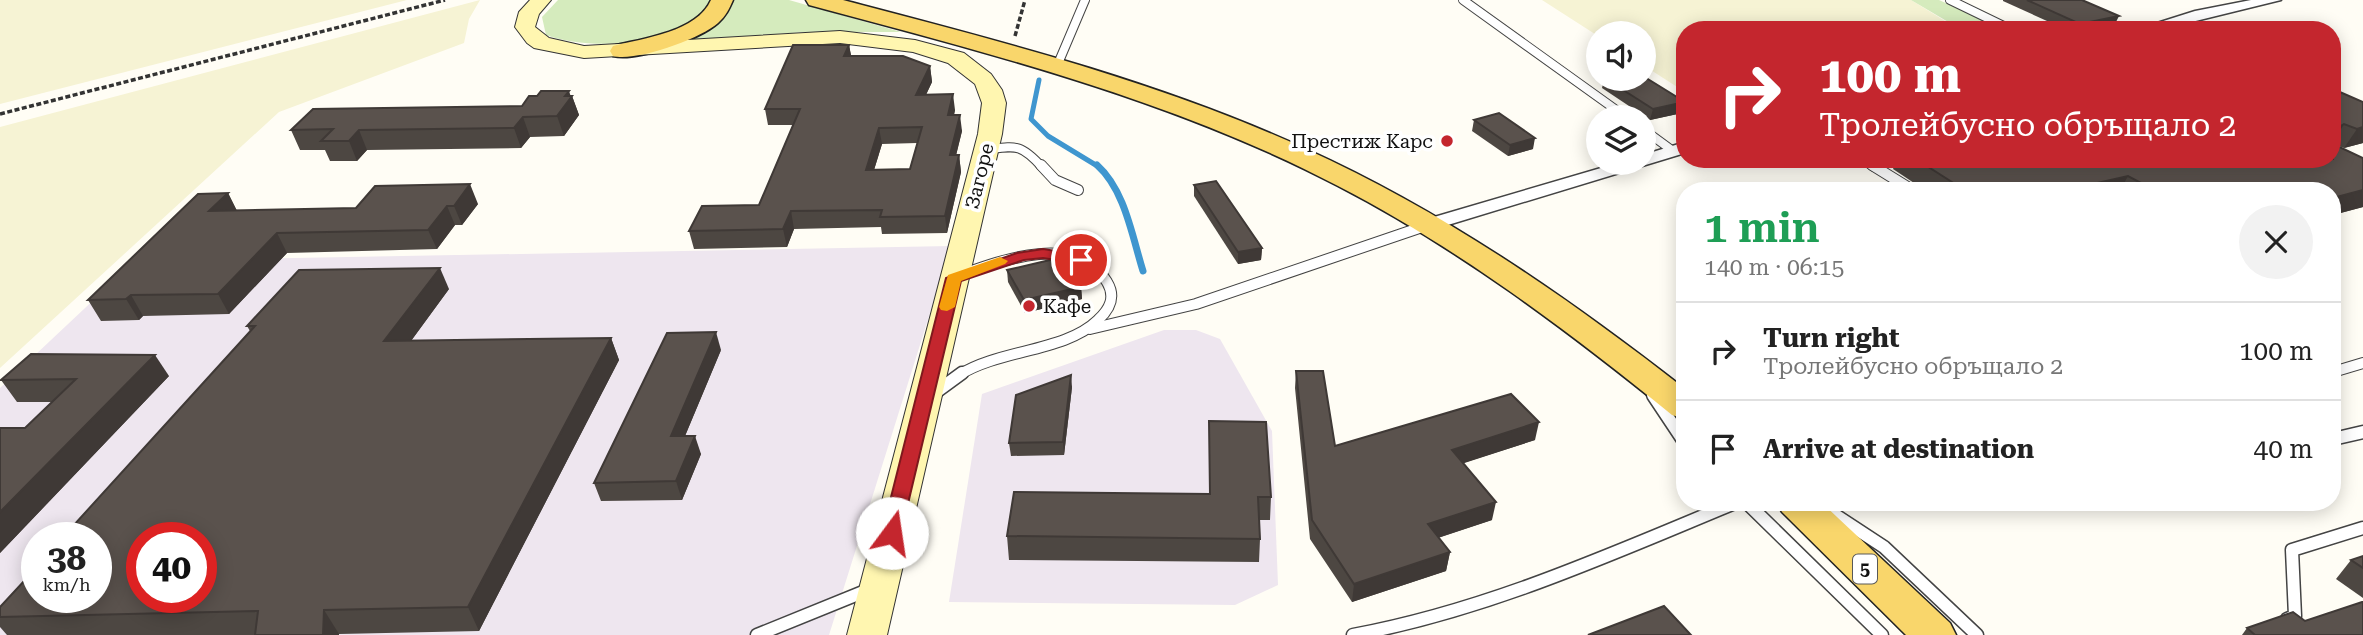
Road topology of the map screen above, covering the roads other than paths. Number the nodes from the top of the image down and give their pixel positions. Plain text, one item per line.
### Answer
1 (541, 0) edge
2 (722, 0) edge
3 (817, 0) edge
4 (1085, 0) edge
5 (1462, 0) edge
6 (1950, 0) edge
7 (2274, 0) edge
8 (1993, 21) edge
9 (2176, 21) edge
10 (622, 51) junction
11 (1057, 66) junction
12 (1609, 105) edge
13 (1656, 137) edge
14 (1676, 147) edge
15 (985, 150) junction
16 (1676, 150) edge
17 (1656, 156) edge
18 (1877, 168) edge
19 (1596, 175) edge
20 (1899, 182) edge
21 (1077, 190) dead end
22 (1431, 224) junction
23 (954, 278) junction
24 (1090, 329) junction
25 (2363, 363) edge
26 (1632, 364) junction
27 (2341, 370) edge
28 (1676, 400) edge
29 (923, 402) junction
30 (1676, 430) edge
31 (2363, 432) edge
32 (2341, 437) edge
33 (1715, 511) edge
34 (1755, 511) edge
35 (1805, 511) edge
36 (1830, 511) edge
37 (2363, 528) edge
38 (879, 585) junction
39 (2274, 624) edge
40 (757, 635) edge
41 (867, 635) edge
42 (1353, 635) edge
43 (1882, 635) edge
44 (1934, 635) edge
45 (1977, 635) edge

1 - 10 street, Загоре
2 - 10 main road
3 - 11 main road
4 - 11 lane
5 - 12 lane
6 - 8 lane
7 - 9 street
10 - 15 street, Загоре
11 - 22 main road
13 - 14 lane
15 - 21 lane
15 - 23 street, Загоре
16 - 17 street
18 - 20 lane
19 - 22 street
22 - 24 lane
22 - 26 main road
23 - 24 lane
23 - 29 street, Загоре
24 - 29 lane
25 - 27 lane
26 - 28 main road
26 - 30 lane
29 - 38 street, Загоре
31 - 32 lane
33 - 42 lane
34 - 43 lane
35 - 44 main road, 5
36 - 45 lane
37 - 39 lane
38 - 40 lane
38 - 41 street, Загоре

